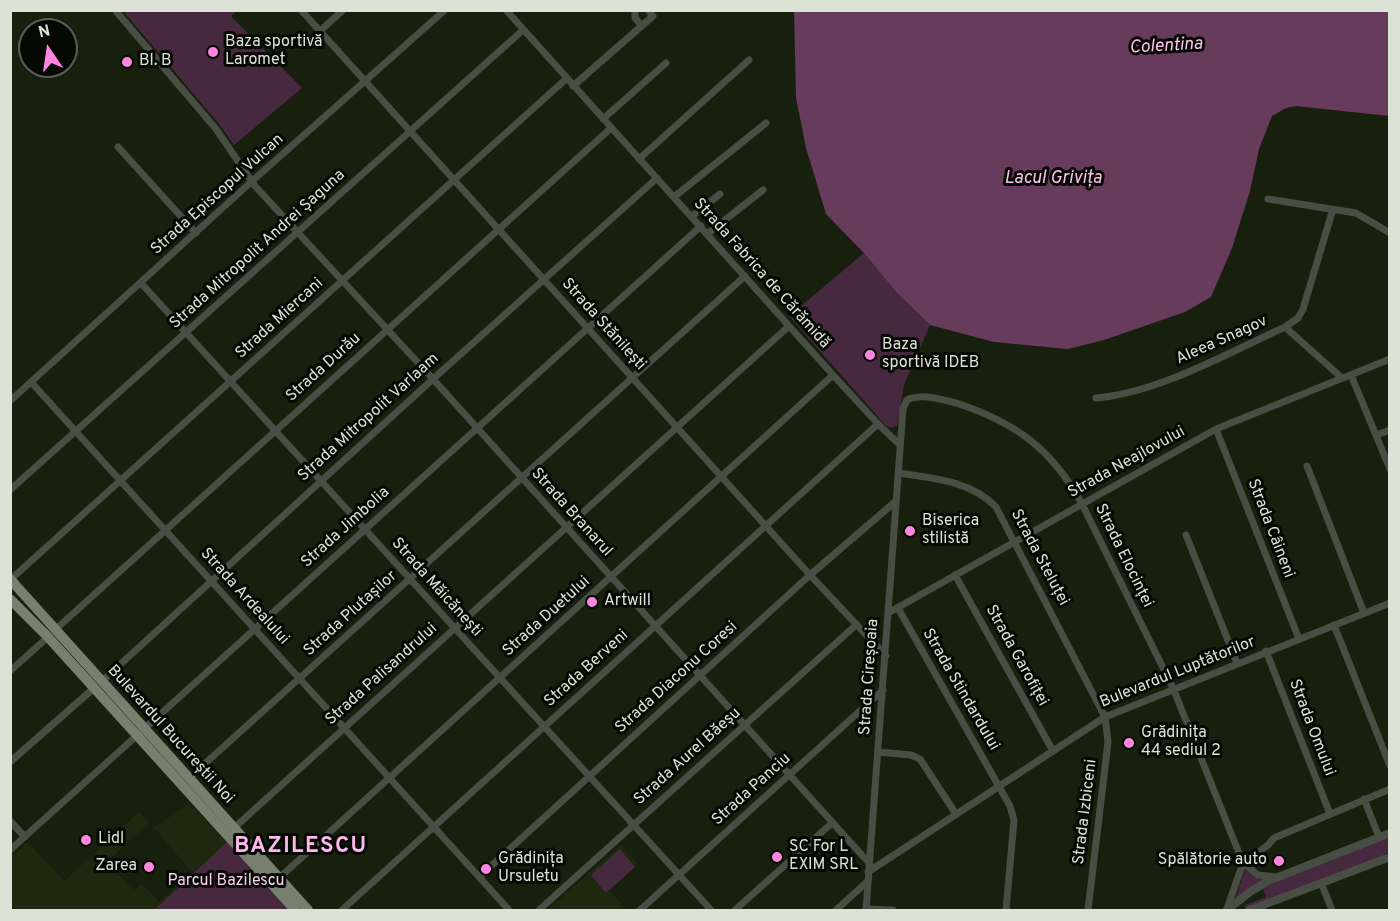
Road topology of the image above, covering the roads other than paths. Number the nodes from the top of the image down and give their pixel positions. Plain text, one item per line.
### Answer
1 (115, 10) edge
2 (301, 10) edge
3 (343, 10) edge
4 (445, 10) edge
5 (506, 10) edge
6 (635, 10) edge
7 (648, 10) edge
8 (642, 26) junction
9 (523, 30) junction
10 (320, 31) junction
11 (749, 60) dead end
12 (666, 63) dead end
13 (566, 79) junction
14 (365, 80) junction
15 (573, 86) junction
16 (603, 119) junction
17 (766, 123) dead end
18 (611, 128) junction
19 (410, 130) junction
20 (118, 147) dead end
21 (641, 157) junction
22 (657, 178) junction
23 (455, 180) junction
24 (251, 182) junction
25 (763, 190) dead end
26 (720, 194) dead end
27 (674, 197) junction
28 (1268, 199) dead end
29 (1333, 209) junction
30 (692, 216) junction
31 (700, 226) junction
32 (498, 230) junction
33 (298, 232) junction
34 (196, 233) junction
35 (1389, 233) edge
36 (707, 234) junction
37 (745, 276) junction
38 (543, 279) junction
39 (344, 280) junction
40 (141, 283) junction
41 (789, 326) junction
42 (1285, 327) junction
43 (587, 328) junction
44 (388, 329) junction
45 (186, 333) junction
46 (1389, 359) edge
47 (833, 375) junction
48 (1351, 375) junction
49 (632, 378) junction
50 (1342, 378) junction
51 (433, 379) junction
52 (32, 382) junction
53 (230, 382) junction
54 (1096, 398) dead end
55 (10, 401) edge
56 (878, 424) junction
57 (677, 427) junction
58 (477, 428) junction
59 (1216, 429) junction
60 (1389, 430) edge
61 (275, 431) junction
62 (76, 432) junction
63 (1376, 435) junction
64 (900, 445) junction
65 (1307, 466) dead end
66 (1389, 469) edge
67 (898, 473) junction
68 (721, 476) junction
69 (521, 478) junction
70 (121, 481) junction
71 (320, 481) junction
72 (10, 490) edge
73 (896, 501) junction
74 (1082, 504) junction
75 (766, 526) junction
76 (566, 528) junction
77 (365, 529) junction
78 (165, 531) junction
79 (1186, 535) dead end
80 (1015, 542) junction
81 (955, 575) junction
82 (810, 576) junction
83 (611, 578) junction
84 (410, 579) junction
85 (11, 580) edge
86 (210, 580) junction
87 (10, 599) edge
88 (1389, 603) edge
89 (898, 608) junction
90 (888, 613) junction
91 (1364, 613) junction
92 (856, 625) junction
93 (1335, 625) junction
94 (655, 626) junction
95 (454, 628) junction
96 (254, 629) junction
97 (52, 633) junction
98 (1299, 639) junction
99 (1266, 651) junction
100 (886, 656) junction
101 (1237, 663) junction
102 (10, 671) edge
103 (700, 676) junction
104 (299, 678) junction
105 (500, 678) junction
106 (98, 684) junction
107 (1173, 688) junction
108 (883, 690) junction
109 (1105, 717) junction
110 (744, 725) junction
111 (544, 727) junction
112 (344, 728) junction
113 (141, 732) junction
114 (1053, 751) junction
115 (878, 752) junction
116 (10, 762) edge
117 (1389, 766) edge
118 (789, 775) junction
119 (589, 776) junction
120 (189, 778) junction
121 (388, 778) junction
122 (999, 786) junction
123 (1389, 789) edge
124 (1364, 799) junction
125 (956, 814) junction
126 (1330, 814) junction
127 (10, 821) edge
128 (832, 823) junction
129 (633, 825) junction
130 (433, 827) junction
131 (234, 828) junction
132 (1389, 833) edge
133 (25, 837) junction
134 (1379, 837) junction
135 (10, 850) edge
136 (1389, 860) edge
137 (869, 862) junction
138 (1243, 863) junction
139 (868, 872) junction
140 (679, 875) junction
141 (479, 877) junction
142 (1278, 877) junction
143 (279, 878) junction
144 (868, 881) junction
145 (1322, 885) junction
146 (295, 910) edge
147 (308, 910) edge
148 (342, 910) edge
149 (509, 910) edge
150 (539, 910) edge
151 (640, 910) edge
152 (711, 910) edge
153 (735, 910) edge
154 (836, 910) edge
155 (866, 910) edge
156 (893, 910) edge
157 (1006, 910) edge
158 (1088, 910) edge
159 (1227, 910) edge
160 (1250, 910) edge
161 (1332, 910) edge

1 - 24 street, Strada Branarul
2 - 10 street, Strada Stănilești
3 - 10 street
4 - 14 street, Strada Episcopul Vulcan
5 - 9 street, Strada Fabrica de Cărămidă
6 - 8 street
7 - 8 street
8 - 15 street
9 - 13 street, Strada Fabrica de Cărămidă
9 - 19 street, Strada Mitropolit Andrei Șaguna
10 - 14 street, Strada Stănilești
11 - 21 street
12 - 16 street
13 - 15 street, Strada Fabrica de Cărămidă
13 - 23 street, Strada Miercani
14 - 19 street, Strada Stănilești
14 - 24 street, Strada Episcopul Vulcan
15 - 16 street, Strada Fabrica de Cărămidă
16 - 18 street, Strada Fabrica de Cărămidă
17 - 27 street
18 - 21 street, Strada Fabrica de Cărămidă
18 - 32 street, Strada Durău
19 - 23 street, Strada Stănilești
19 - 33 street, Strada Mitropolit Andrei Șaguna
20 - 34 street
21 - 22 street, Strada Fabrica de Cărămidă
22 - 27 street, Strada Fabrica de Cărămidă
22 - 38 street, Strada Mitropolit Varlaam
23 - 32 street, Strada Stănilești
23 - 39 street, Strada Miercani
24 - 33 street, Strada Branarul
24 - 34 street, Strada Episcopul Vulcan
25 - 36 street
26 - 30 street
27 - 30 street, Strada Fabrica de Cărămidă
28 - 29 street
29 - 35 street
29 - 42 street
30 - 31 street, Strada Fabrica de Cărămidă
31 - 36 street, Strada Fabrica de Cărămidă
31 - 43 street, Strada Jimbolia
32 - 38 street, Strada Stănilești
32 - 44 street, Strada Durău
33 - 39 street, Strada Branarul
33 - 45 street, Strada Mitropolit Andrei Șaguna
34 - 40 street, Strada Episcopul Vulcan
36 - 37 street, Strada Fabrica de Cărămidă
37 - 41 street, Strada Fabrica de Cărămidă
37 - 49 street, Strada Plutașilor
38 - 43 street, Strada Stănilești
38 - 51 street, Strada Mitropolit Varlaam
39 - 44 street, Strada Branarul
39 - 53 street, Strada Miercani
40 - 45 street, Strada Măicănești
40 - 52 street, Strada Episcopul Vulcan
41 - 47 street, Strada Fabrica de Cărămidă
41 - 57 street, Strada Palisandrului
42 - 50 street, Aleea Snagov
42 - 54 street, Aleea Snagov
43 - 49 street, Strada Stănilești
43 - 58 street, Strada Jimbolia
44 - 51 street, Strada Branarul
44 - 61 street, Strada Durău
45 - 53 street, Strada Măicănești
45 - 62 street, Strada Mitropolit Andrei Șaguna
46 - 48 street, Strada Neajlovului
47 - 56 street, Strada Fabrica de Cărămidă
47 - 68 street, Strada Duetului
48 - 50 street, Strada Neajlovului
48 - 63 street
49 - 57 street, Strada Stănilești
49 - 69 street, Strada Plutașilor
50 - 59 street, Strada Neajlovului
51 - 58 street, Strada Branarul
51 - 71 street, Strada Mitropolit Varlaam
52 - 55 street, Strada Episcopul Vulcan
52 - 62 street, Strada Ardealului
53 - 61 street, Strada Măicănești
53 - 70 street, Strada Miercani
56 - 64 street, Strada Fabrica de Cărămidă
56 - 75 street, Strada Berveni
57 - 68 street, Strada Stănilești
57 - 76 street, Strada Palisandrului
58 - 69 street, Strada Branarul
58 - 77 street, Strada Jimbolia
59 - 74 street, Strada Neajlovului
59 - 98 street, Strada Câineni
60 - 63 street
61 - 71 street, Strada Măicănești
61 - 78 street, Strada Durău
62 - 70 street, Strada Ardealului
62 - 72 street, Strada Mitropolit Andrei Șaguna
63 - 66 street
64 - 67 street, Strada Cireșoaia
64 - 74 street, Strada Elocinței
65 - 91 street
67 - 73 street, Strada Cireșoaia
67 - 80 street, Strada Steluței
68 - 75 street, Strada Stănilești
68 - 83 street, Strada Duetului
69 - 76 street, Strada Branarul
69 - 84 street, Strada Plutașilor
70 - 78 street, Strada Ardealului
70 - 85 street, Strada Miercani
71 - 77 street, Strada Măicănești
71 - 86 street, Strada Mitropolit Varlaam
73 - 82 street, Strada Diaconu Coresi
73 - 90 street, Strada Cireșoaia
74 - 80 street, Strada Neajlovului
74 - 107 street, Strada Elocinței
75 - 82 street, Strada Stănilești
75 - 94 street, Strada Berveni
76 - 83 street, Strada Branarul
76 - 95 street, Strada Palisandrului
77 - 84 street, Strada Măicănești
77 - 96 street, Strada Jimbolia
78 - 86 street, Strada Ardealului
78 - 97 street, Strada Durău
79 - 101 street
80 - 81 street, Strada Neajlovului
80 - 109 street, Strada Steluței
81 - 89 street, Strada Neajlovului
81 - 114 street, Strada Garofiței
82 - 92 street, Strada Stănilești
82 - 103 street, Strada Diaconu Coresi
83 - 94 street, Strada Branarul
83 - 105 street, Strada Duetului
84 - 95 street, Strada Măicănești
84 - 104 street, Strada Plutașilor
85 - 97 main road, Bulevardul Bucureștii Noi
86 - 96 street, Strada Ardealului
86 - 106 street, Strada Mitropolit Varlaam
87 - 97 main road, Bulevardul Bucureștii Noi
88 - 91 street, Bulevardul Luptătorilor
89 - 90 street, Strada Neajlovului
89 - 122 street, Strada Stindardului
90 - 100 street, Strada Cireșoaia
91 - 93 street, Bulevardul Luptătorilor
92 - 100 street, Strada Stănilești
92 - 110 street, Strada Aurel Băeșu
93 - 98 street, Bulevardul Luptătorilor
93 - 117 street
94 - 103 street, Strada Branarul
94 - 111 street, Strada Berveni
95 - 105 street, Strada Măicănești
95 - 112 street, Strada Palisandrului
96 - 104 street, Strada Ardealului
96 - 113 street, Strada Jimbolia
97 - 102 street, Strada Durău
97 - 106 main road, Bulevardul Bucureștii Noi
98 - 99 street, Bulevardul Luptătorilor
99 - 101 street, Bulevardul Luptătorilor
99 - 126 street, Strada Omului
100 - 108 street, Strada Cireșoaia
101 - 107 street, Bulevardul Luptătorilor
103 - 110 street, Strada Branarul
103 - 119 street, Strada Diaconu Coresi
104 - 112 street, Strada Ardealului
104 - 120 street, Strada Plutașilor
105 - 111 street, Strada Măicănești
105 - 121 street, Strada Duetului
106 - 113 main road, Bulevardul Bucureștii Noi
106 - 116 street, Strada Mitropolit Varlaam
107 - 109 street, Bulevardul Luptătorilor
107 - 138 street, Strada Elocinței
108 - 115 street, Strada Cireșoaia
108 - 118 street, Strada Panciu
109 - 114 street, Bulevardul Luptătorilor
109 - 158 street, Strada Izbiceni
110 - 118 street, Strada Branarul
110 - 129 street, Strada Aurel Băeșu
111 - 119 street, Strada Măicănești
111 - 130 street, Strada Berveni
112 - 121 street, Strada Ardealului
112 - 131 street, Strada Palisandrului
113 - 120 main road, Bulevardul Bucureștii Noi
113 - 133 street, Strada Jimbolia
113 - 146 main road, Bulevardul Bucureștii Noi
114 - 122 street, Bulevardul Luptătorilor
115 - 125 street
115 - 137 street, Strada Cireșoaia
118 - 128 street, Strada Branarul
118 - 140 street, Strada Panciu
119 - 129 street, Strada Măicănești
119 - 141 street, Strada Diaconu Coresi
120 - 131 main road, Bulevardul Bucureștii Noi
121 - 130 street, Strada Ardealului
121 - 143 street, Strada Duetului
122 - 125 street, Bulevardul Luptătorilor
122 - 157 street, Strada Stindardului
123 - 124 street
124 - 126 street
124 - 134 street
125 - 139 street, Bulevardul Luptătorilor
126 - 138 street
127 - 133 street
128 - 137 street, Strada Branarul
128 - 153 street
129 - 140 street, Strada Măicănești
129 - 150 street, Strada Aurel Băeșu
130 - 141 street, Strada Ardealului
130 - 148 street, Strada Berveni
131 - 143 main road, Bulevardul Bucureștii Noi
132 - 134 street
133 - 135 street, Strada Jimbolia
134 - 142 street
136 - 145 street
137 - 139 street, Strada Cireșoaia
138 - 142 street
138 - 159 street
139 - 144 street, Strada Cireșoaia
140 - 151 street, Strada Panciu
140 - 152 street, Strada Măicănești
141 - 149 street, Strada Ardealului
142 - 159 street
143 - 147 main road, Bulevardul Bucureștii Noi
144 - 154 street
144 - 155 street, Strada Cireșoaia
145 - 160 street
145 - 161 street
155 - 156 street

